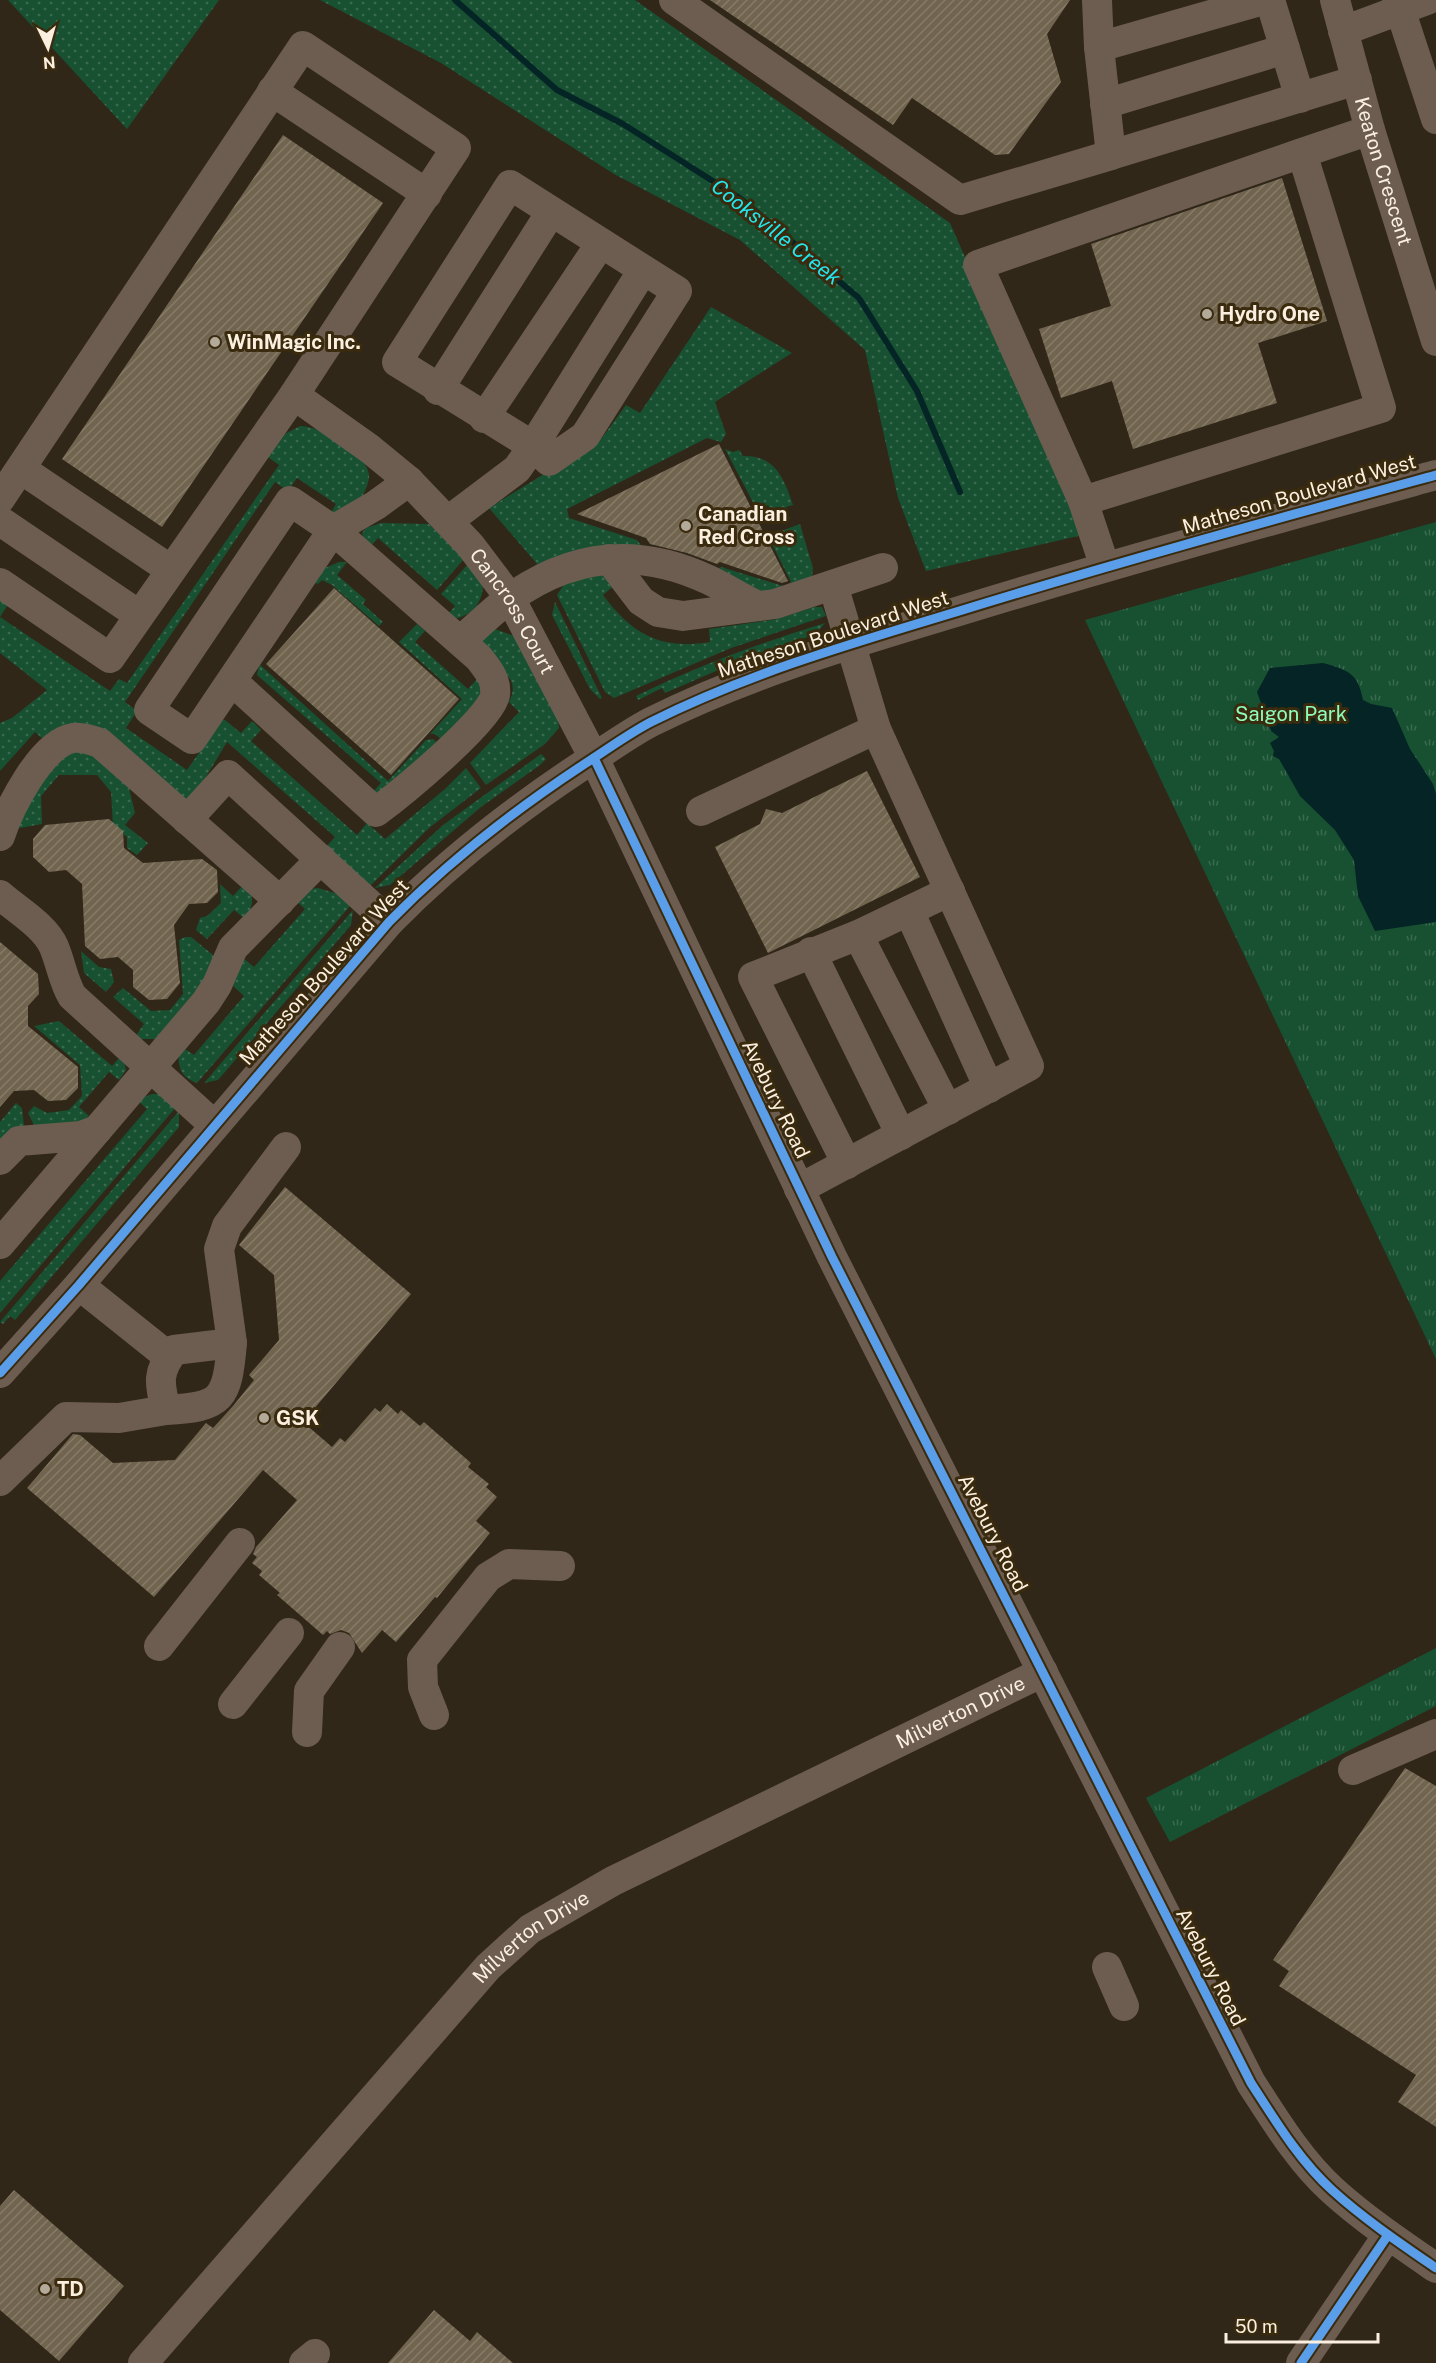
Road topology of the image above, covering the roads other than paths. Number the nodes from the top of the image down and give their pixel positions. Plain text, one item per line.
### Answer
1 (674, 0) edge
2 (1097, 0) edge
3 (1263, 0) edge
4 (1270, 0) edge
5 (1335, 0) edge
6 (1408, 3) edge
7 (1343, 31) junction
8 (1099, 47) junction
9 (1285, 49) junction
10 (1357, 80) junction
11 (272, 91) junction
12 (1300, 98) junction
13 (1105, 104) junction
14 (1436, 119) edge
15 (1370, 130) junction
16 (1302, 153) junction
17 (1112, 155) junction
18 (426, 194) junction
19 (551, 212) junction
20 (601, 243) junction
21 (643, 270) junction
22 (1436, 341) edge
23 (438, 390) junction
24 (294, 395) junction
25 (484, 418) junction
26 (533, 446) junction
27 (21, 469) junction
28 (1436, 475) edge
29 (409, 481) junction
30 (0, 499) edge
31 (1083, 501) junction
32 (0, 521) edge
33 (448, 521) junction
34 (333, 530) junction
35 (609, 559) junction
36 (1105, 567) junction
37 (883, 568) dead end
38 (171, 570) junction
39 (0, 583) edge
40 (832, 585) junction
41 (510, 598) junction
42 (758, 606) junction
43 (139, 615) junction
44 (460, 641) junction
45 (849, 644) junction
46 (232, 681) junction
47 (876, 729) junction
48 (594, 758) junction
49 (701, 811) dead end
50 (187, 820) junction
51 (0, 836) edge
52 (321, 859) junction
53 (950, 891) junction
54 (0, 895) edge
55 (280, 901) junction
56 (909, 910) junction
57 (389, 922) junction
58 (858, 935) junction
59 (811, 952) junction
60 (150, 1069) junction
61 (989, 1088) junction
62 (948, 1110) junction
63 (214, 1125) junction
64 (97, 1130) junction
65 (902, 1135) junction
66 (286, 1147) dead end
67 (0, 1160) edge
68 (847, 1164) junction
69 (799, 1189) junction
70 (0, 1244) edge
71 (79, 1285) junction
72 (232, 1343) junction
73 (169, 1357) junction
74 (0, 1373) edge
75 (166, 1410) junction
76 (0, 1481) edge
77 (240, 1543) dead end
78 (560, 1566) dead end
79 (289, 1633) dead end
80 (159, 1646) dead end
81 (340, 1647) dead end
82 (1043, 1672) junction
83 (233, 1704) dead end
84 (434, 1715) dead end
85 (307, 1732) dead end
86 (1436, 1734) edge
87 (1353, 1770) dead end
88 (1107, 1967) dead end
89 (1124, 2006) dead end
90 (1388, 2235) junction
91 (1436, 2268) edge
92 (143, 2363) edge
93 (1301, 2363) edge

1 - 17 street
2 - 8 street
3 - 8 street
4 - 9 street
5 - 7 street, Keaton Crescent
6 - 7 street
6 - 14 street
7 - 10 street, Keaton Crescent
8 - 13 street
9 - 12 street
9 - 13 street
10 - 12 street
10 - 15 street, Keaton Crescent
11 - 18 street
11 - 18 street
11 - 27 street
12 - 17 street
13 - 17 street
15 - 16 street
15 - 22 street, Keaton Crescent
16 - 31 street
16 - 31 street
18 - 24 street
19 - 20 street
19 - 23 street
19 - 23 street
20 - 21 street
20 - 25 street
21 - 26 street
21 - 26 street
23 - 25 street
24 - 29 street, Cancross Court
24 - 38 street
25 - 26 street
26 - 33 street
27 - 30 street
27 - 38 street
28 - 36 street, Matheson Boulevard West
29 - 33 street, Cancross Court
29 - 34 street
31 - 36 street
32 - 43 street
33 - 41 street, Cancross Court
34 - 44 street
34 - 46 street
34 - 46 street
35 - 41 street
35 - 42 street
35 - 42 street
36 - 45 street, Matheson Boulevard West
37 - 40 street
38 - 43 street
39 - 43 street
40 - 42 street
40 - 45 street
41 - 44 street
41 - 48 street, Cancross Court
44 - 46 street
45 - 47 street
45 - 48 street, Matheson Boulevard West
47 - 49 street
47 - 53 street
48 - 57 street, Matheson Boulevard West
48 - 69 street, Avebury Road
50 - 51 street
50 - 52 street
50 - 55 street
52 - 55 street
52 - 57 street
53 - 56 street
53 - 61 street
54 - 60 street
55 - 60 street
56 - 58 street
56 - 61 street
57 - 63 street, Matheson Boulevard West
58 - 59 street
58 - 62 street
59 - 65 street
59 - 68 street
60 - 63 street
60 - 64 street
61 - 62 street
62 - 65 street
63 - 71 street, Matheson Boulevard West
64 - 67 street
64 - 70 street
65 - 68 street
66 - 72 street
68 - 69 street
69 - 82 street, Avebury Road
71 - 73 street
71 - 74 street, Matheson Boulevard West
72 - 73 street
72 - 75 street
73 - 75 street
75 - 76 street
77 - 80 street
78 - 84 street
79 - 83 street
81 - 85 street
82 - 90 street, Avebury Road
82 - 92 street, Milverton Drive
86 - 87 street
88 - 89 street
90 - 91 street, Avebury Road
90 - 93 street

